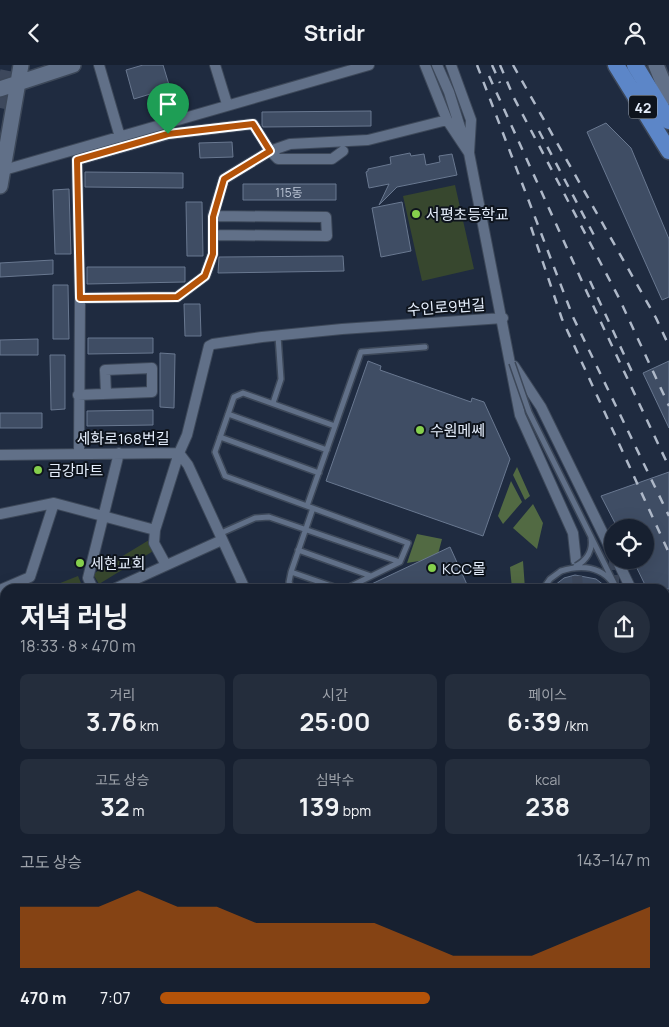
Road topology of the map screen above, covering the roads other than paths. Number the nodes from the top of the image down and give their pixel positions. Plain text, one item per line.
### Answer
1 (21, 65) edge
2 (73, 65) edge
3 (99, 65) edge
4 (215, 65) edge
5 (369, 65) edge
6 (425, 65) edge
7 (436, 65) edge
8 (451, 65) edge
9 (616, 65) edge
10 (635, 65) edge
11 (656, 65) edge
12 (17, 83) junction
13 (0, 89) edge
14 (669, 97) edge
15 (227, 104) junction
16 (447, 120) junction
17 (669, 121) edge
18 (120, 137) junction
19 (270, 151) junction
20 (343, 151) dead end
21 (669, 151) edge
22 (469, 153) junction
23 (4, 170) junction
24 (0, 186) edge
25 (213, 217) junction
26 (213, 235) junction
27 (80, 298) junction
28 (503, 318) junction
29 (342, 329) joint
30 (278, 335) junction
31 (426, 347) dead end
32 (512, 363) junction
33 (106, 393) junction
34 (78, 395) junction
35 (273, 403) junction
36 (541, 407) junction
37 (228, 415) junction
38 (520, 415) junction
39 (335, 426) junction
40 (220, 437) junction
41 (327, 450) junction
42 (79, 453) junction
43 (119, 453) junction
44 (179, 453) junction
45 (0, 455) edge
46 (319, 473) junction
47 (54, 503) junction
48 (307, 506) junction
49 (313, 508) junction
50 (0, 514) edge
51 (102, 516) junction
52 (306, 528) junction
53 (155, 530) junction
54 (591, 535) junction
55 (604, 536) edge
56 (221, 537) junction
57 (298, 550) junction
58 (400, 562) junction
59 (575, 564) junction
60 (166, 565) junction
61 (621, 569) edge
62 (291, 572) junction
63 (371, 576) junction
64 (14, 584) edge
65 (91, 584) edge
66 (133, 584) edge
67 (243, 584) edge
68 (290, 584) edge
69 (326, 584) edge
70 (355, 584) edge
71 (546, 584) edge
72 (614, 584) edge
73 (615, 584) edge
74 (629, 584) edge

1 - 12 main road
2 - 12 main road
3 - 18 street
4 - 15 street
5 - 15 street
6 - 16 street, 수인로9번길
7 - 22 street
8 - 22 street, 수인로9번길
9 - 21 main road, 42
10 - 17 main road, 42
11 - 14 main road
12 - 13 main road
12 - 23 main road
15 - 18 street
16 - 19 street
16 - 22 street, 수인로9번길
18 - 23 street
19 - 20 street
19 - 25 street
19 - 27 street
22 - 28 street, 수인로9번길
23 - 24 main road
25 - 26 street
25 - 26 street
26 - 27 street
27 - 34 street
28 - 29 street, 수인로9번길
28 - 32 street
29 - 30 street, 세화로168번길
30 - 35 lane
30 - 44 street, 세화로168번길
31 - 39 lane
32 - 36 street
32 - 38 street
32 - 54 lane, bridge
33 - 33 street
33 - 34 street
34 - 42 street
35 - 37 lane
35 - 39 lane
36 - 38 street
36 - 55 street
37 - 40 lane
37 - 41 lane
38 - 59 street
39 - 41 lane
40 - 46 lane
40 - 48 lane
41 - 46 lane
42 - 43 street, 세화로168번길
42 - 45 street, 세화로168번길
43 - 44 street, 세화로168번길
43 - 51 street
44 - 53 street
44 - 56 street
46 - 48 lane
47 - 50 street
47 - 51 street
47 - 64 street
48 - 49 lane
49 - 52 lane
49 - 58 lane
51 - 53 street
51 - 65 street
52 - 56 lane
52 - 57 lane
52 - 58 lane
53 - 60 street
54 - 59 lane, bridge
54 - 73 lane, bridge
56 - 60 street
56 - 67 street
57 - 62 lane
57 - 63 lane
58 - 63 lane
59 - 71 lane, bridge
59 - 72 lane, bridge
60 - 66 street
61 - 74 street
62 - 68 lane
62 - 69 lane
63 - 70 lane

